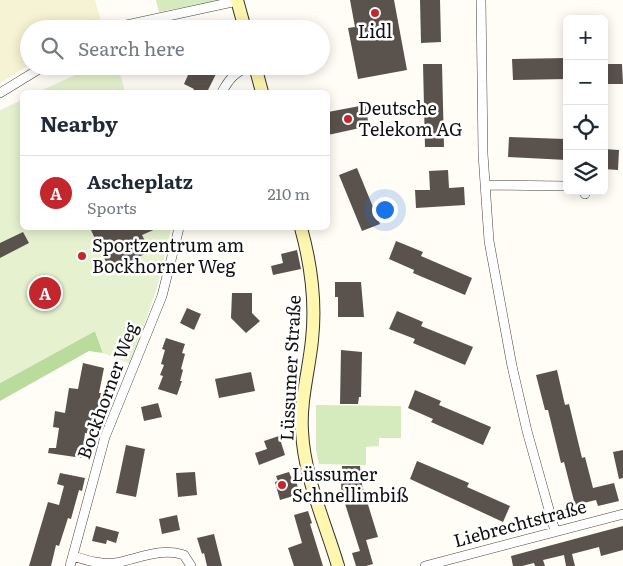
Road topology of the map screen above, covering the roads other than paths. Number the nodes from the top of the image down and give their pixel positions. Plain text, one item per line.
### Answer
1 (237, 0) edge
2 (481, 0) edge
3 (148, 20) edge
4 (243, 20) edge
5 (29, 75) edge
6 (232, 75) edge
7 (257, 75) edge
8 (223, 90) edge
9 (261, 90) edge
10 (0, 93) edge
11 (485, 186) junction
12 (563, 186) edge
13 (178, 230) edge
14 (301, 230) edge
15 (623, 514) edge
16 (555, 531) junction
17 (73, 556) junction
18 (70, 566) edge
19 (191, 566) edge
20 (338, 566) edge
21 (425, 566) edge

1 - 3 street
1 - 4 main road
2 - 11 street
5 - 10 street
6 - 8 street
7 - 9 main road
11 - 12 street
11 - 16 street
13 - 17 street, Bockhorner Weg
14 - 20 main road, Lüssumer Straße
15 - 16 street, Liebrechtstraße
16 - 21 street, Liebrechtstraße
17 - 18 street, Bockhorner Weg
17 - 19 street

